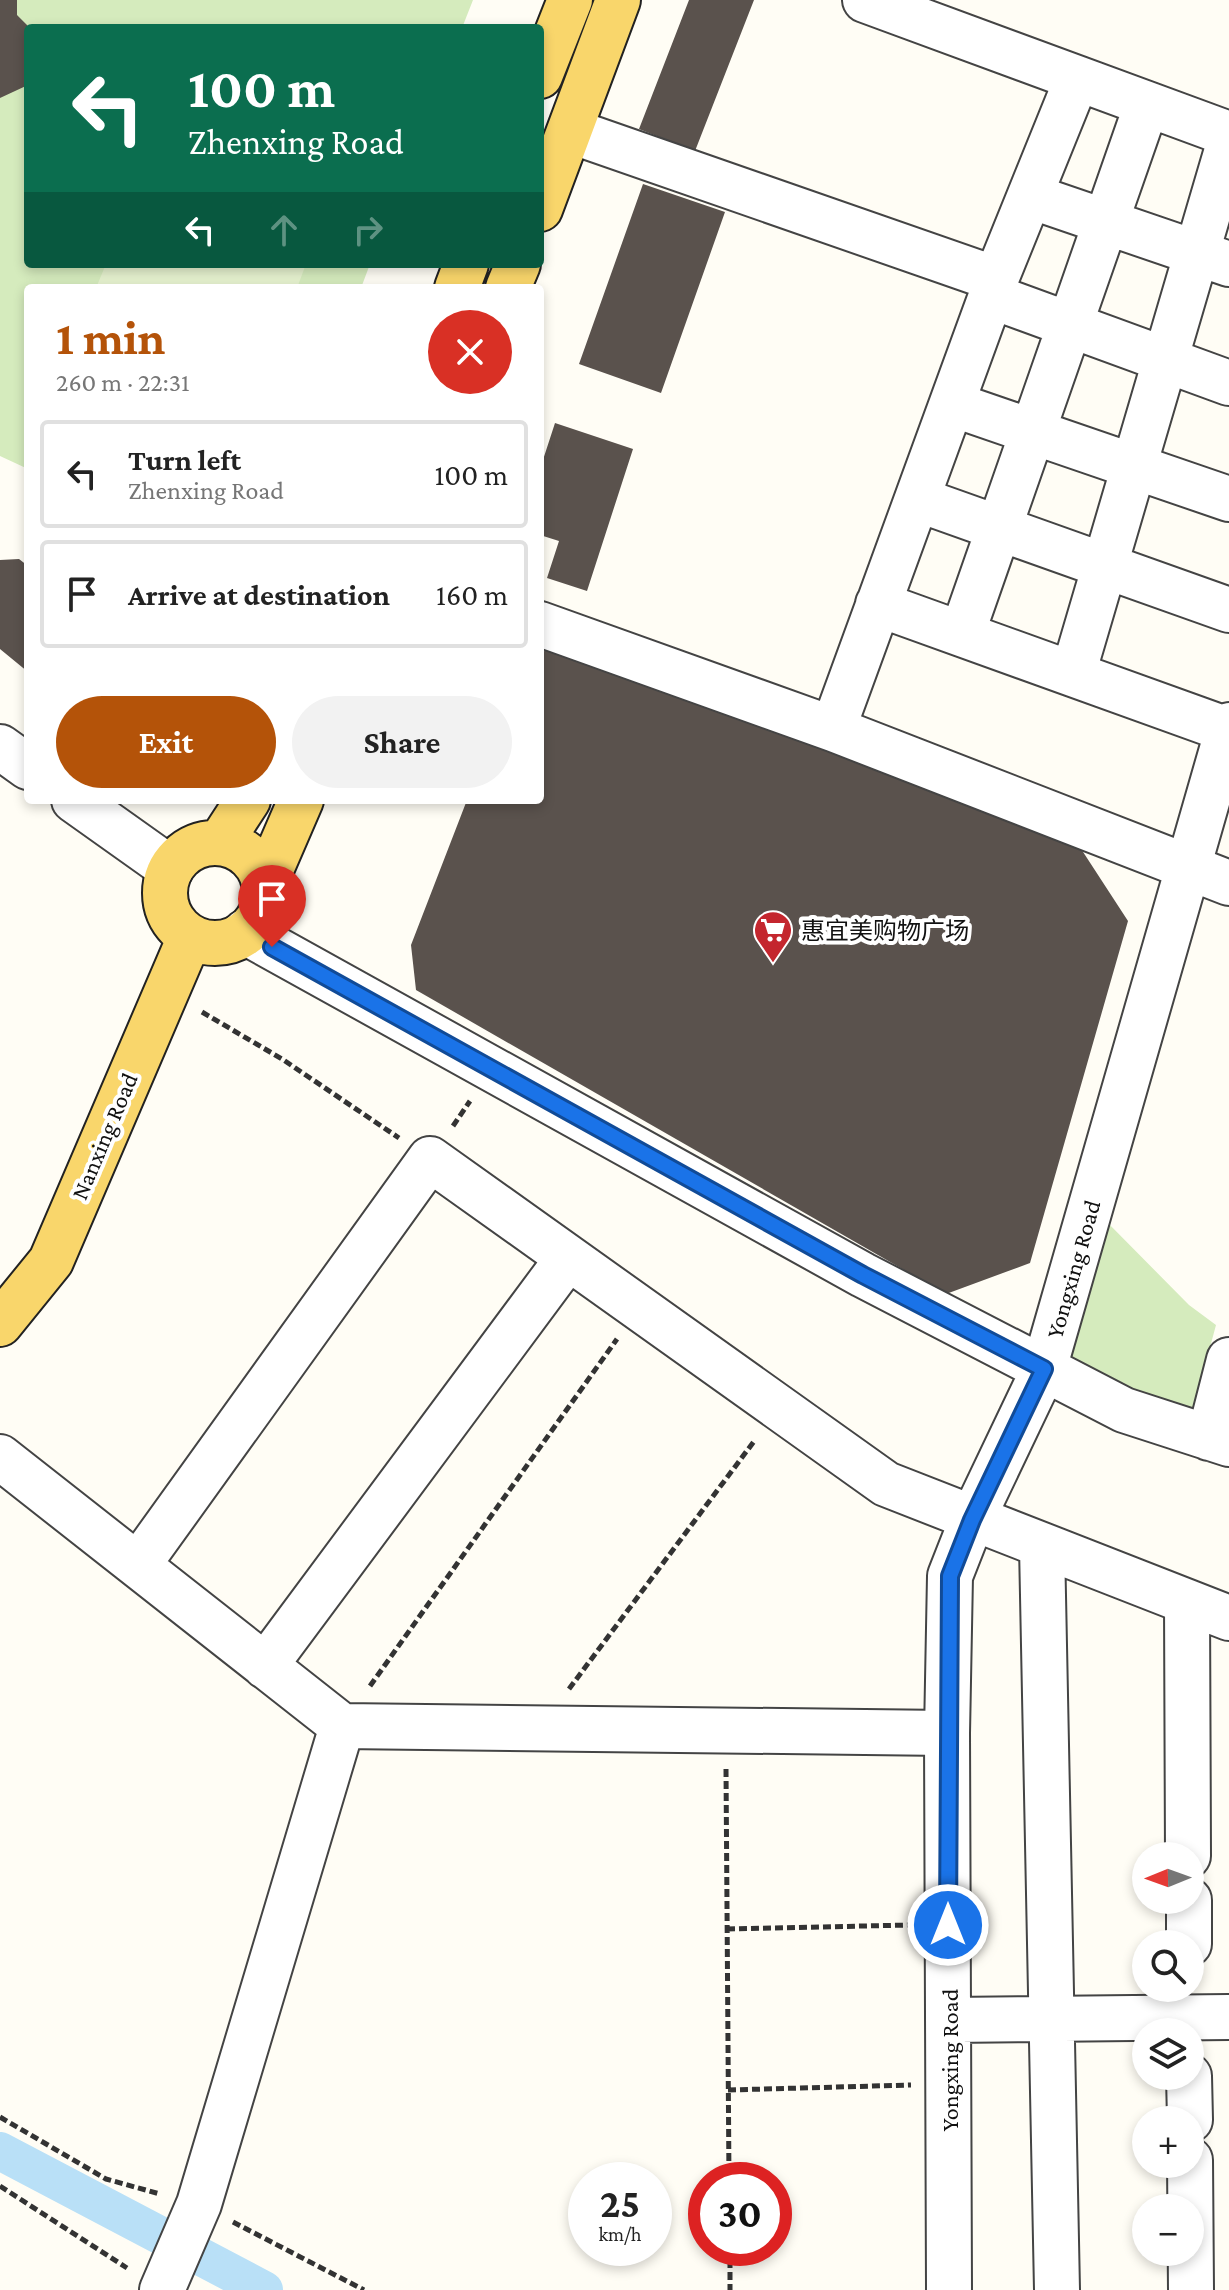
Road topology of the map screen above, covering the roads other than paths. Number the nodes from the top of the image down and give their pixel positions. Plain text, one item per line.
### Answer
1 (570, 0) edge
2 (618, 0) edge
3 (865, 0) edge
4 (544, 66) edge
5 (1077, 79) junction
6 (1147, 104) junction
7 (571, 131) junction
8 (1229, 134) edge
9 (1229, 143) edge
10 (1030, 196) junction
11 (544, 199) edge
12 (1106, 222) junction
13 (1213, 258) edge
14 (994, 287) junction
15 (1070, 325) junction
16 (1166, 360) junction
17 (1229, 383) edge
18 (952, 404) junction
19 (1033, 431) junction
20 (1134, 466) junction
21 (917, 499) junction
22 (1229, 499) edge
23 (1000, 528) junction
24 (1105, 566) junction
25 (878, 604) junction
26 (1229, 610) edge
27 (544, 625) edge
28 (962, 634) junction
29 (1073, 674) junction
30 (1228, 728) edge
31 (833, 729) junction
32 (0, 747) edge
33 (24, 764) edge
34 (80, 804) edge
35 (245, 804) edge
36 (299, 804) edge
37 (220, 843) junction
38 (171, 869) junction
39 (1188, 869) junction
40 (266, 881) junction
41 (1229, 883) edge
42 (245, 932) junction
43 (190, 937) junction
44 (568, 1258) junction
45 (0, 1324) edge
46 (1229, 1360) edge
47 (1044, 1369) junction
48 (1219, 1441) edge
49 (0, 1457) edge
50 (972, 1520) junction
51 (1042, 1546) junction
52 (138, 1565) junction
53 (1187, 1602) junction
54 (1229, 1618) edge
55 (265, 1666) junction
56 (342, 1726) junction
57 (947, 1733) junction
58 (1188, 1842) edge
59 (1199, 2014) edge
60 (1053, 2019) junction
61 (950, 2020) junction
62 (1190, 2178) edge
63 (148, 2281) edge
64 (949, 2290) edge
65 (1057, 2290) edge
66 (1191, 2290) edge

1 - 4 main road
2 - 7 main road
3 - 5 street
5 - 6 street
5 - 10 street
6 - 8 street
6 - 12 street
7 - 11 main road
7 - 14 street
9 - 13 street
10 - 12 street
10 - 14 street
12 - 13 street
12 - 15 street
13 - 16 street
14 - 15 street
14 - 18 street
15 - 16 street
15 - 19 street
16 - 17 street
16 - 20 street
18 - 19 street
18 - 21 street
19 - 20 street
19 - 23 street
20 - 22 street
20 - 24 street
21 - 23 street
21 - 25 street
23 - 24 street
23 - 28 street
24 - 26 street
24 - 29 street
25 - 28 street
25 - 31 street
27 - 31 street
28 - 29 street
29 - 30 street
30 - 39 street, Yongxing Road
31 - 39 street
32 - 33 street
34 - 38 street
35 - 37 main road
36 - 40 main road
37 - 38 main road
37 - 40 main road
38 - 43 main road
39 - 41 street
39 - 47 street, Yongxing Road
40 - 42 main road
42 - 43 main road
42 - 47 street
43 - 45 main road, Nanxing Road
44 - 50 street
44 - 52 street
44 - 55 street
46 - 48 street
47 - 48 street
47 - 50 street, Yongxing Road
49 - 52 street
50 - 51 street
50 - 57 street, Yongxing Road
51 - 53 street
51 - 60 street
52 - 55 street
53 - 54 street
53 - 58 street
55 - 56 street
56 - 57 street
56 - 63 street
57 - 61 street, Yongxing Road
59 - 60 street
60 - 61 street
60 - 65 street
61 - 64 street, Yongxing Road
62 - 66 street

